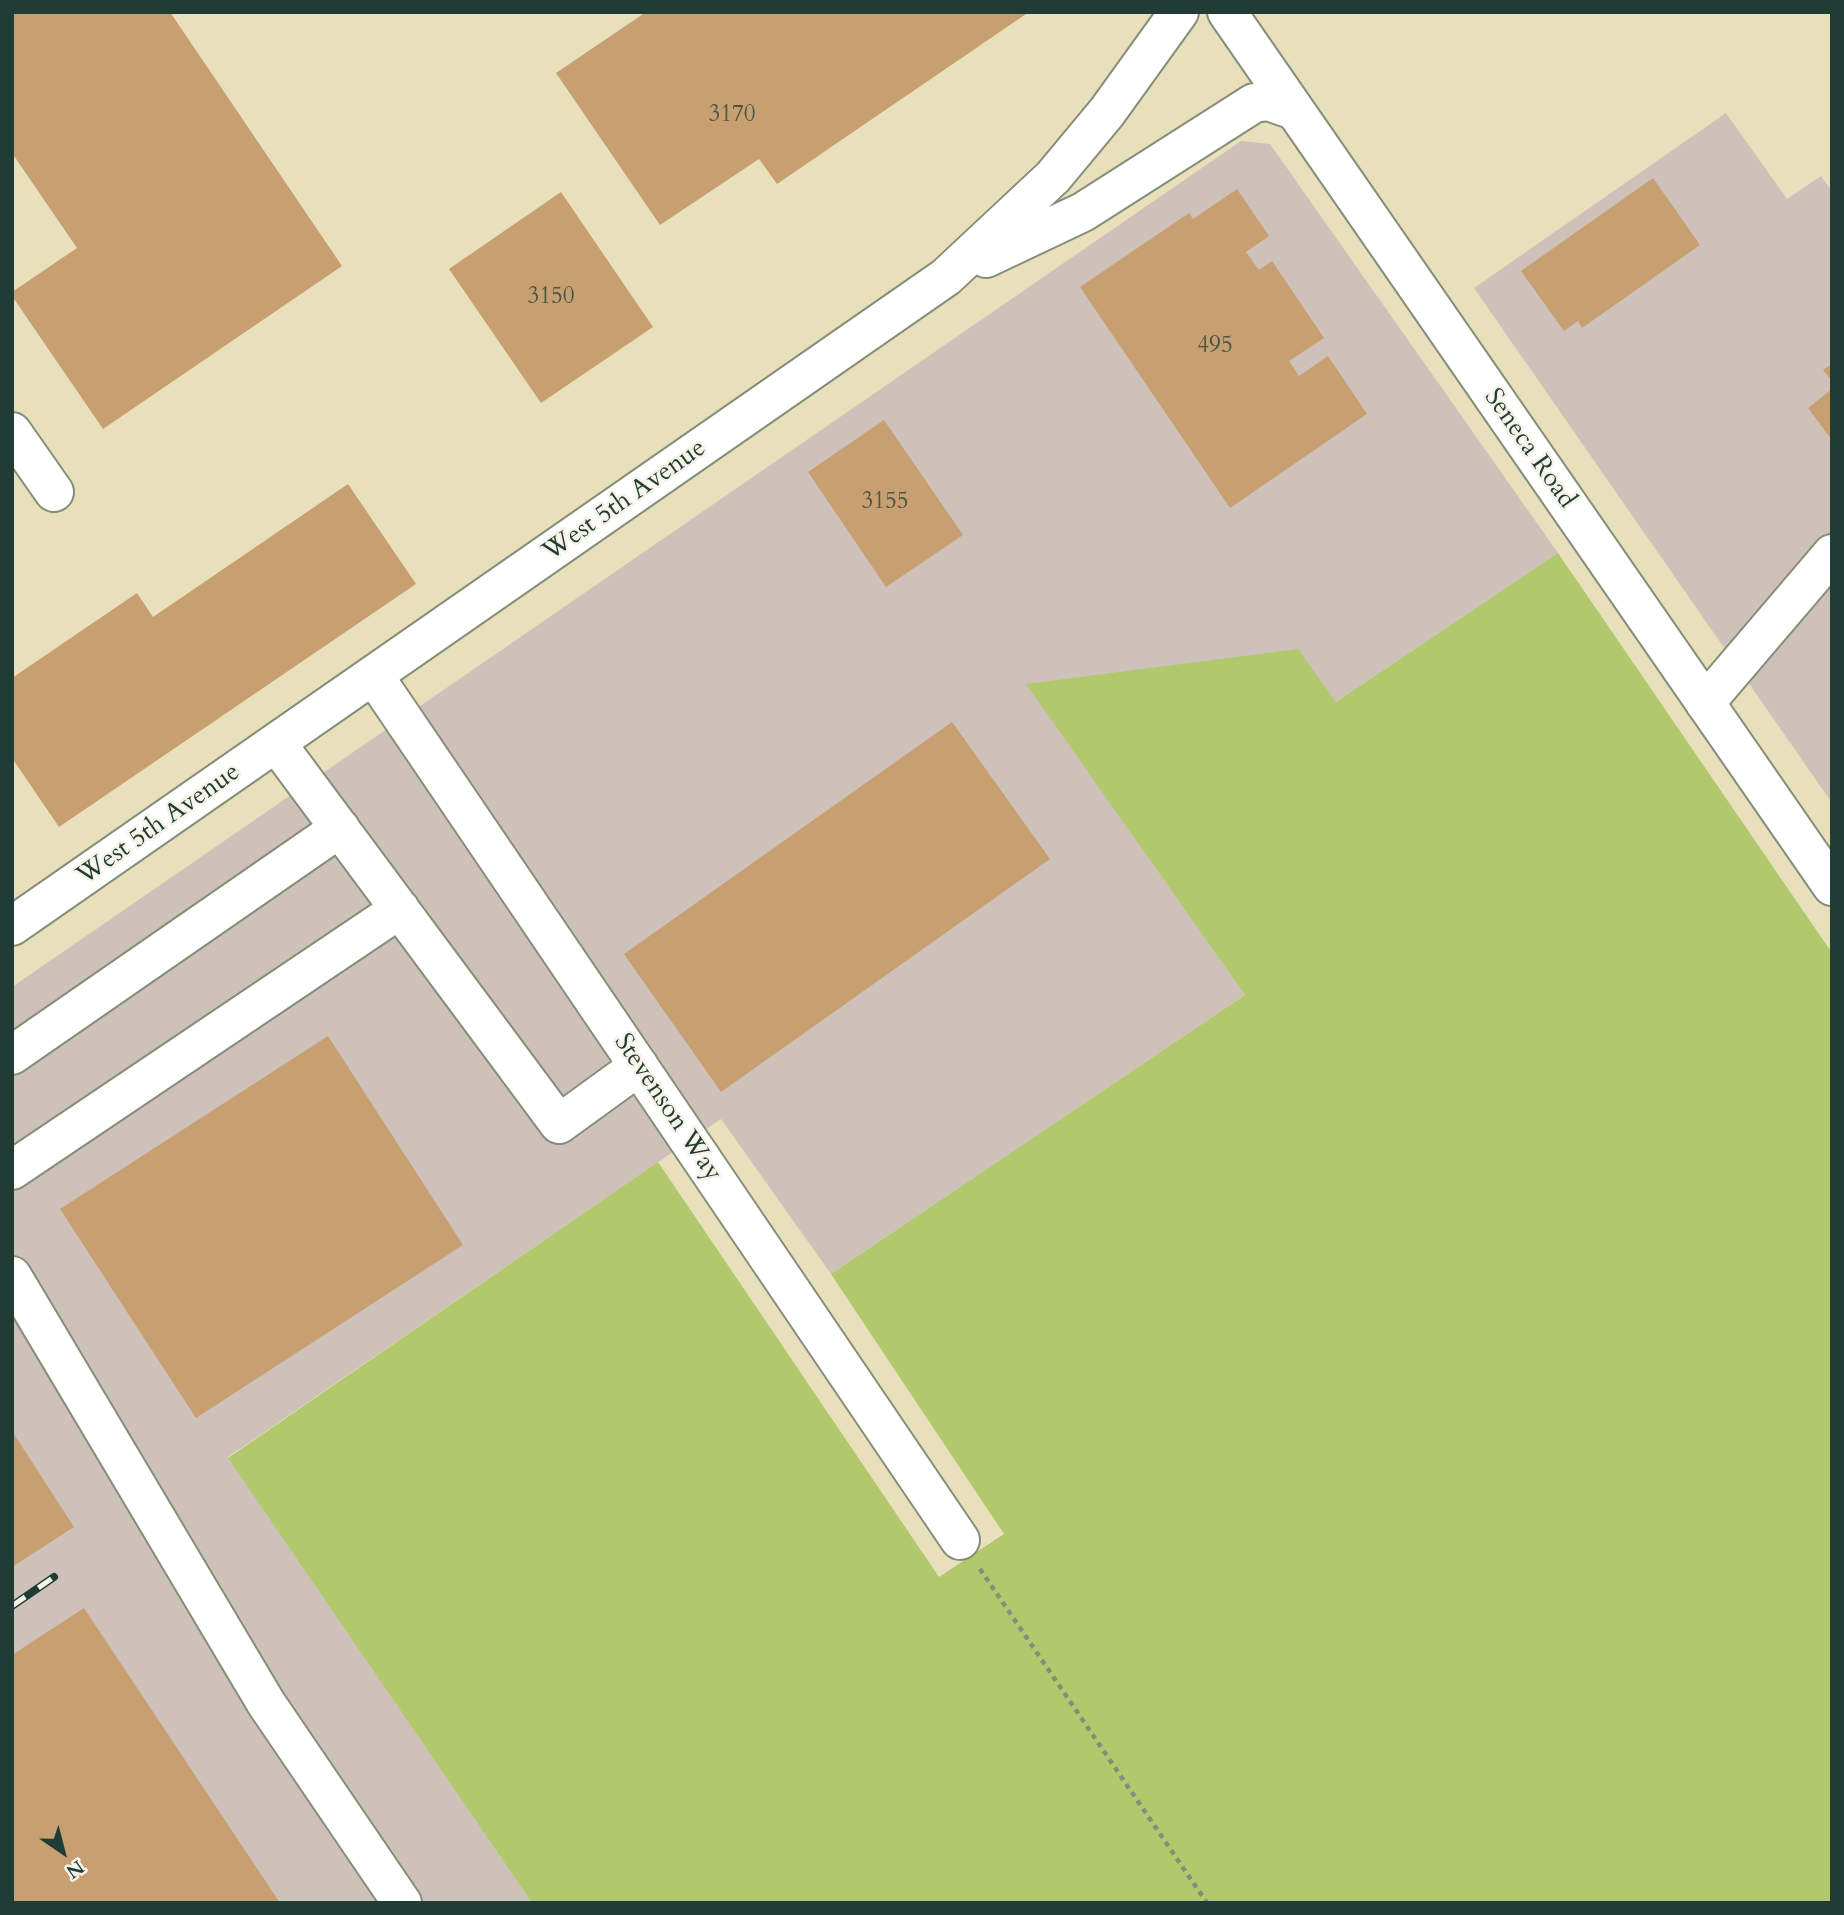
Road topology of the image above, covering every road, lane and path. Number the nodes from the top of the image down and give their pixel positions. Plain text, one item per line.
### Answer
1 (1179, 12) edge
2 (1227, 12) edge
3 (1294, 110) junction
4 (946, 277) junction
5 (12, 432) edge
6 (54, 492) dead end
7 (1832, 554) edge
8 (374, 676) junction
9 (1705, 703) junction
10 (277, 744) junction
11 (340, 828) junction
12 (1832, 886) edge
13 (400, 909) junction
14 (12, 926) edge
15 (12, 1055) edge
16 (639, 1066) junction
17 (12, 1170) edge
18 (12, 1276) edge
19 (960, 1540) joint
20 (402, 1903) edge
21 (1207, 1903) edge

1 - 4 street, West 5th Avenue
2 - 3 street, Seneca Road
3 - 4 street
3 - 9 street, Seneca Road
4 - 8 street, West 5th Avenue
5 - 6 street
7 - 9 street
8 - 10 street, West 5th Avenue
8 - 16 street, Stevenson Way
9 - 12 street, Seneca Road
10 - 11 street
10 - 14 street, West 5th Avenue
11 - 13 street
11 - 15 street
13 - 16 street
13 - 17 street
16 - 19 street, Stevenson Way
18 - 20 street
19 - 21 path

